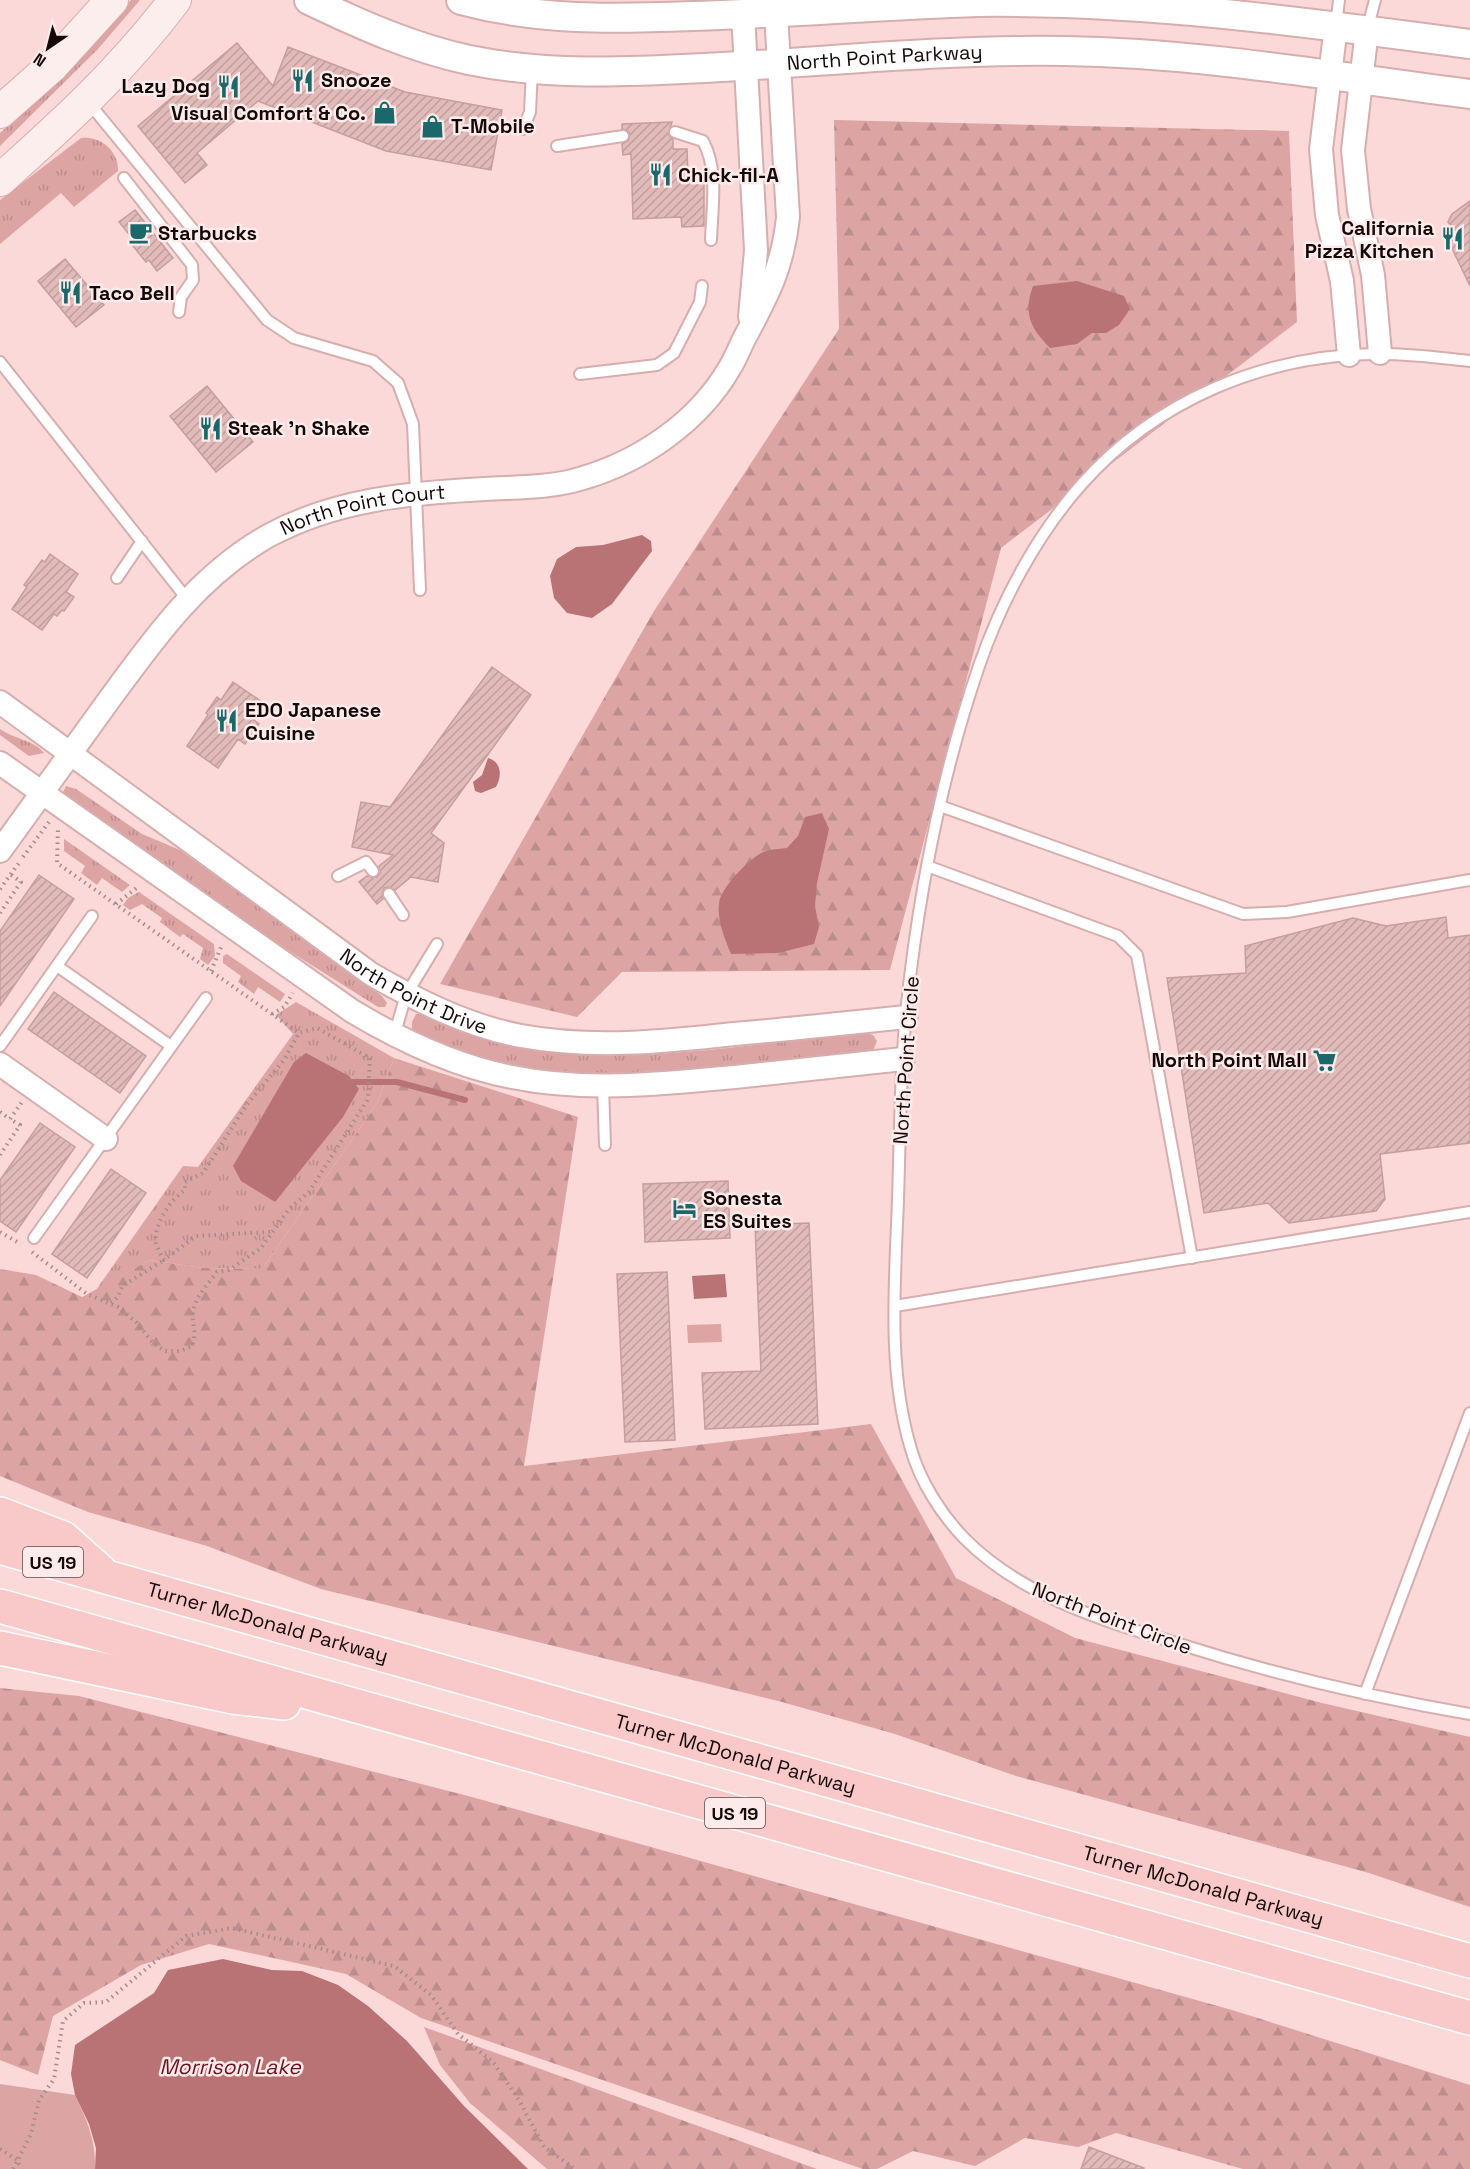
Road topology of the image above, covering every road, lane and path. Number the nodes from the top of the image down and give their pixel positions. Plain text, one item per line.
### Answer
1 (112, 0) edge
2 (176, 0) edge
3 (309, 0) edge
4 (460, 0) edge
5 (1375, 0) edge
6 (776, 6) edge
7 (743, 7) edge
8 (1338, 13) edge
9 (1367, 30) junction
10 (1470, 44) edge
11 (780, 64) junction
12 (748, 66) junction
13 (532, 69) junction
14 (1329, 75) junction
15 (1360, 80) junction
16 (1470, 94) edge
17 (88, 102) junction
18 (0, 112) edge
19 (523, 129) dead end
20 (675, 132) dead end
21 (623, 136) dead end
22 (557, 146) dead end
23 (124, 178) dead end
24 (0, 180) edge
25 (711, 240) dead end
26 (702, 286) dead end
27 (179, 312) dead end
28 (744, 339) junction
29 (1380, 353) junction
30 (1348, 355) junction
31 (1470, 361) edge
32 (0, 362) edge
33 (580, 374) dead end
34 (417, 493) junction
35 (142, 541) junction
36 (117, 578) dead end
37 (420, 590) dead end
38 (187, 599) junction
39 (0, 702) edge
40 (70, 753) junction
41 (0, 763) edge
42 (42, 793) junction
43 (940, 806) junction
44 (58, 828) dead end
45 (0, 851) edge
46 (927, 866) junction
47 (373, 871) dead end
48 (10, 874) dead end
49 (338, 876) dead end
50 (1470, 880) edge
51 (139, 886) dead end
52 (389, 894) dead end
53 (116, 904) junction
54 (0, 913) edge
55 (403, 915) dead end
56 (92, 916) dead end
57 (437, 944) dead end
58 (222, 945) dead end
59 (57, 966) junction
60 (211, 971) junction
61 (293, 993) dead end
62 (406, 995) junction
63 (206, 998) dead end
64 (272, 1014) junction
65 (906, 1017) junction
66 (299, 1033) junction
67 (394, 1036) junction
68 (0, 1046) edge
69 (171, 1046) junction
70 (903, 1059) junction
71 (0, 1064) edge
72 (603, 1086) junction
73 (22, 1102) dead end
74 (0, 1112) edge
75 (10, 1119) junction
76 (106, 1138) junction
77 (604, 1145) dead end
78 (0, 1155) edge
79 (1470, 1212) edge
80 (0, 1232) edge
81 (270, 1232) junction
82 (34, 1238) dead end
83 (1191, 1258) junction
84 (164, 1260) junction
85 (111, 1303) junction
86 (895, 1306) junction
87 (1470, 1413) edge
88 (0, 1514) edge
89 (0, 1547) edge
90 (106, 1577) junction
91 (0, 1606) edge
92 (0, 1648) edge
93 (1365, 1694) junction
94 (1470, 1714) edge
95 (384, 1715) junction
96 (1470, 1961) edge
97 (1470, 2018) edge
98 (0, 2149) edge
99 (17, 2160) junction
100 (13, 2169) edge
101 (21, 2169) edge
102 (576, 2169) edge

1 - 18 main road
2 - 17 main road
3 - 13 street, North Point Parkway
4 - 7 street
5 - 9 lane
6 - 7 street
6 - 8 street
6 - 11 street, North Point Court
7 - 12 street, North Point Court
8 - 9 street
8 - 14 street
9 - 10 street
9 - 15 street
11 - 12 street, North Point Parkway
11 - 14 street, North Point Parkway
11 - 28 street, North Point Court
12 - 13 street, North Point Parkway
12 - 28 street, North Point Court
13 - 19 lane
14 - 15 street, North Point Parkway
14 - 30 street
15 - 16 street, North Point Parkway
15 - 29 street
17 - 24 main road
17 - 34 lane
20 - 25 lane
21 - 22 lane
23 - 27 lane
26 - 33 lane
28 - 34 street, North Point Court
29 - 30 lane, North Point Circle
29 - 31 lane, North Point Circle
30 - 43 lane, North Point Circle
32 - 35 lane
34 - 37 lane
34 - 38 street, North Point Court
35 - 36 lane
35 - 38 lane
38 - 40 street, North Point Court
39 - 40 street, North Point Drive
40 - 42 street, North Point Court
40 - 62 street, North Point Drive
41 - 42 street
42 - 45 street, North Point Court
42 - 67 street
43 - 46 lane, North Point Circle
43 - 50 lane
44 - 53 path
46 - 65 lane, North Point Circle
46 - 83 lane
47 - 49 lane
48 - 54 path
51 - 53 path
52 - 55 lane
53 - 60 path
56 - 59 lane
57 - 62 lane
58 - 60 path
59 - 68 lane
59 - 69 lane
60 - 64 path
61 - 64 path
62 - 65 street, North Point Drive
62 - 67 lane
63 - 69 lane
64 - 66 path
65 - 70 lane, North Point Circle
66 - 81 path
66 - 84 path
67 - 72 street
69 - 76 lane
70 - 72 street
70 - 86 lane, North Point Circle
71 - 76 street
72 - 77 lane
73 - 75 path
74 - 75 path
75 - 78 path
76 - 82 lane
79 - 83 lane
80 - 85 path
81 - 84 path
81 - 85 path
83 - 86 lane
84 - 85 path
86 - 93 lane, North Point Circle
87 - 93 lane
88 - 90 highway
89 - 90 highway, Turner McDonald Parkway / US 19
90 - 96 highway, Turner McDonald Parkway / US 19
91 - 95 highway, US 19
92 - 95 highway
93 - 94 lane, North Point Circle
95 - 97 highway, US 19
98 - 99 path
99 - 100 path
99 - 101 path
99 - 102 path

